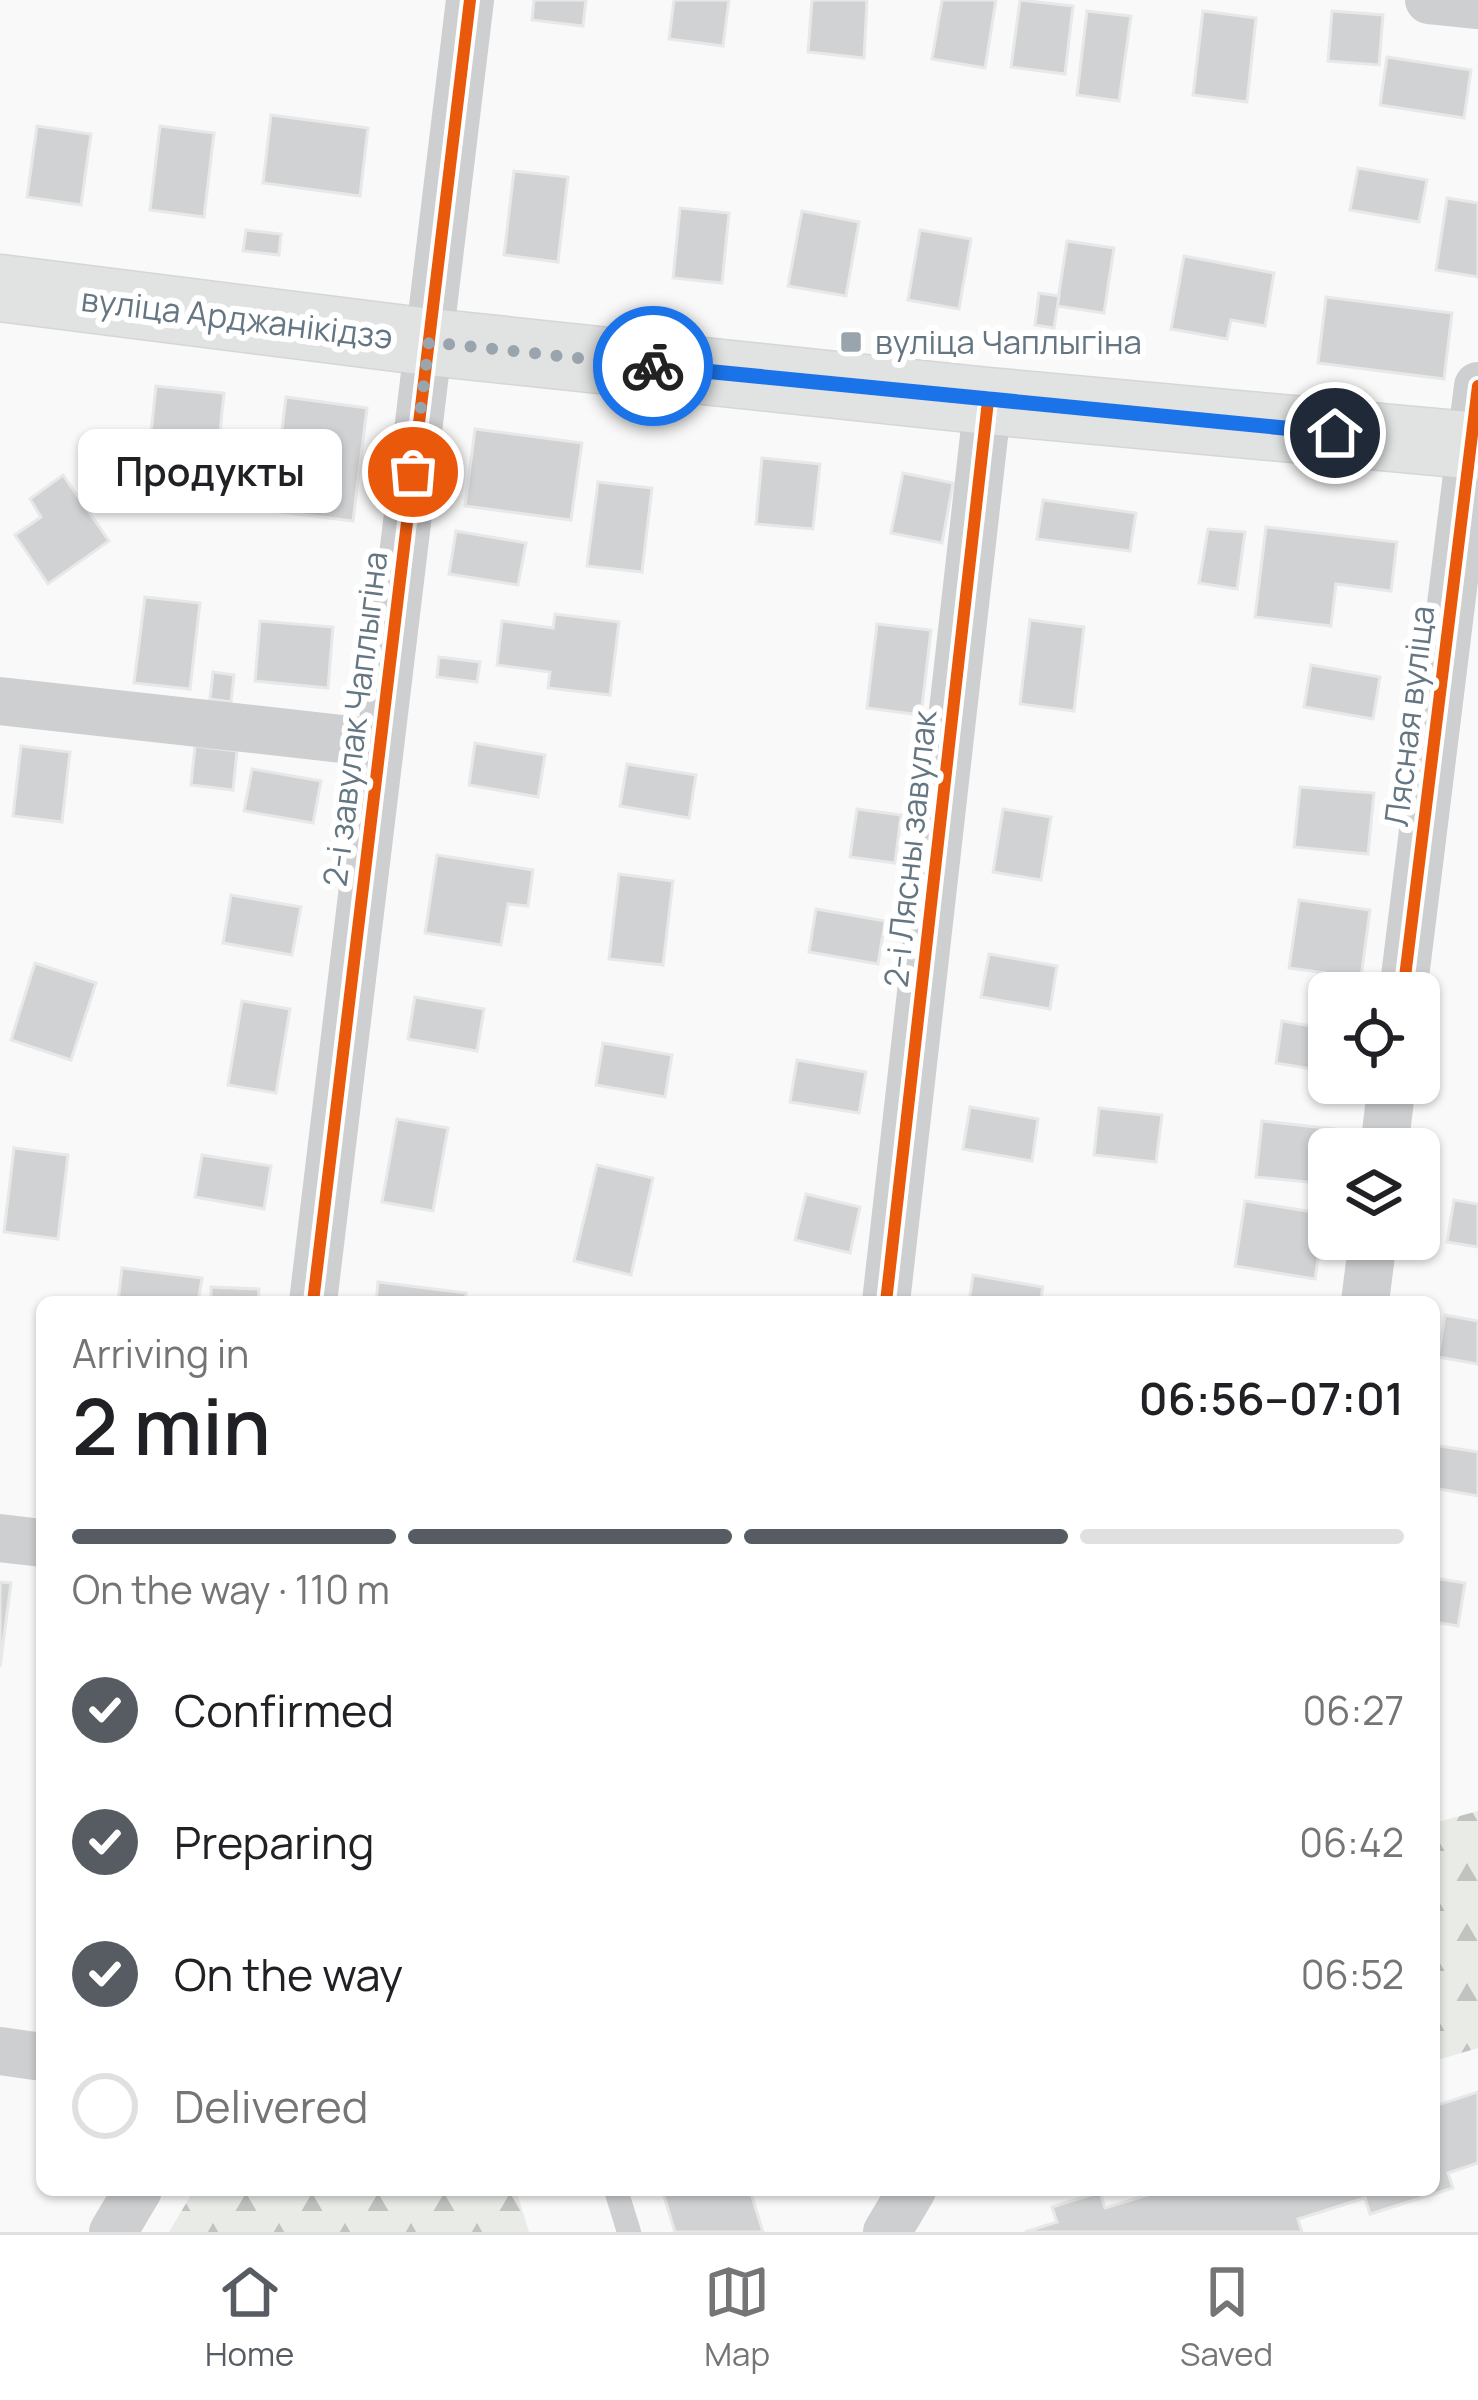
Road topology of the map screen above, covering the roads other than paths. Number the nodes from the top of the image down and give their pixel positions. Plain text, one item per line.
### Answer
1 (470, 0) edge
2 (1429, 0) edge
3 (1478, 4) edge
4 (0, 288) edge
5 (429, 342) junction
6 (988, 401) junction
7 (1475, 426) edge
8 (0, 701) edge
9 (378, 743) junction
10 (1405, 972) edge
11 (1370, 1260) edge
12 (314, 1296) edge
13 (887, 1296) edge
14 (1366, 1296) edge
15 (0, 1538) edge
16 (36, 1542) edge
17 (0, 2050) edge
18 (36, 2056) edge
19 (134, 2196) edge
20 (618, 2196) edge
21 (908, 2196) edge
22 (112, 2232) edge
23 (629, 2232) edge
24 (886, 2232) edge

1 - 5 street, 2-і завулак Чаплыгіна
2 - 3 street
4 - 5 main road, вуліца Арджанікідзэ
5 - 6 main road, вуліца Арджанікідзэ
5 - 9 street, 2-і завулак Чаплыгіна
6 - 7 main road, вуліца Арджанікідзэ
6 - 13 street, 2-і Лясны завулак
7 - 10 street, Лясная вуліца
8 - 9 street
9 - 12 street, 2-і завулак Чаплыгіна
11 - 14 street
15 - 16 street
17 - 18 street
19 - 22 street
20 - 23 lane
21 - 24 street

